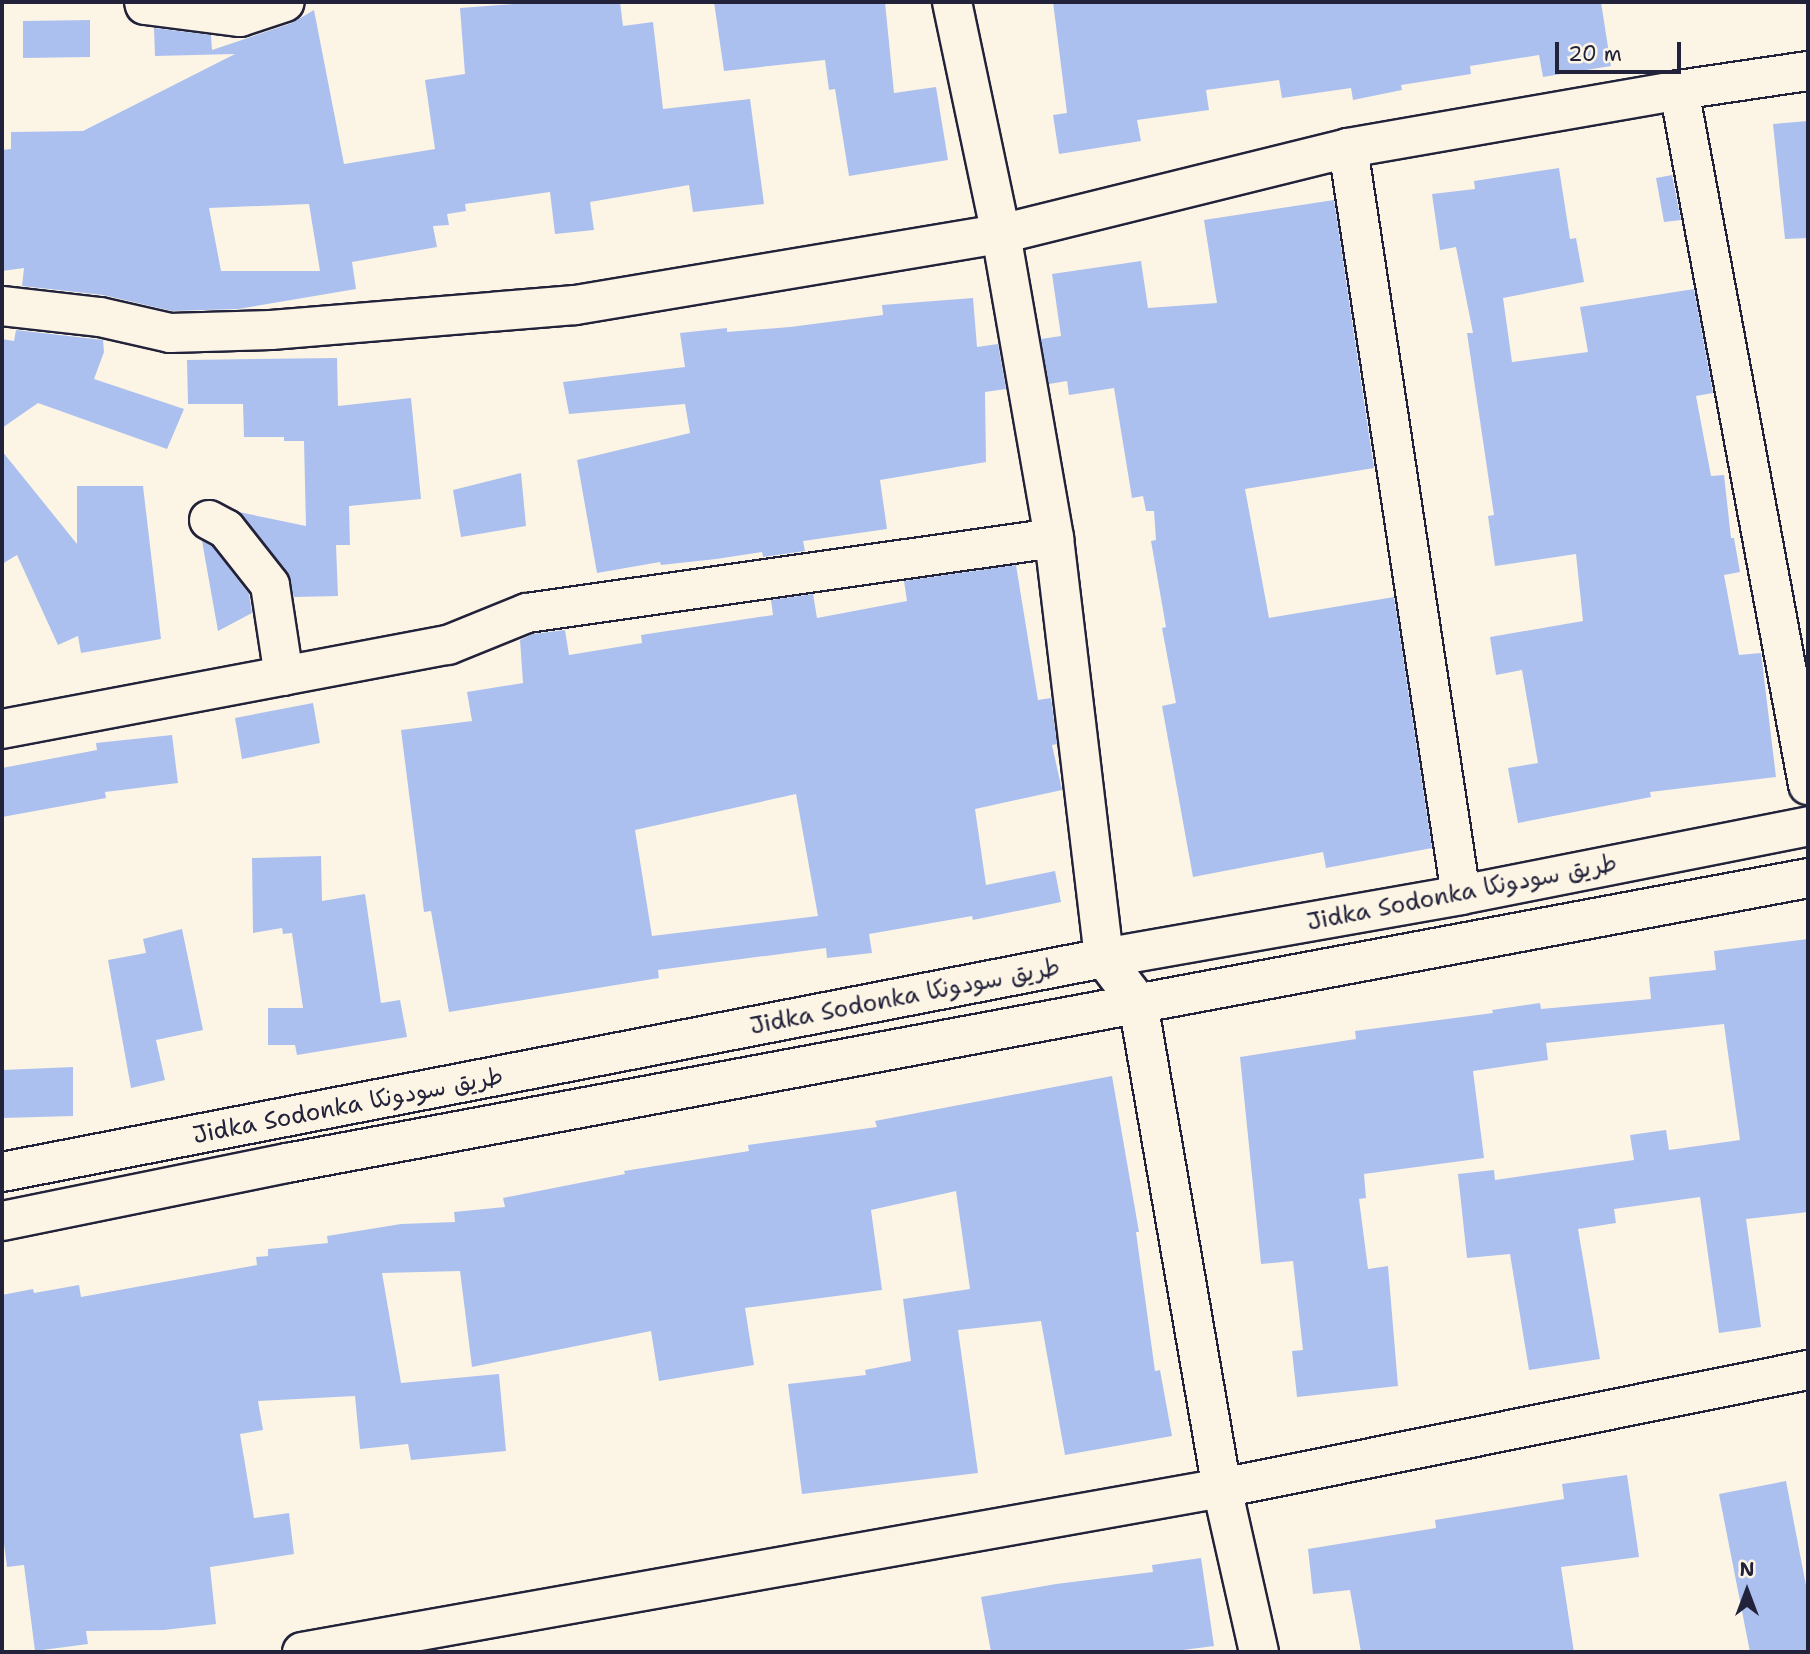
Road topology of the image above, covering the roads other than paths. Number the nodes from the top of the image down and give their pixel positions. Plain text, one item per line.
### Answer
1 (144, 2) edge
2 (285, 2) edge
3 (952, 2) edge
4 (1808, 71) edge
5 (1679, 90) junction
6 (1348, 148) junction
7 (1001, 234) junction
8 (2, 306) edge
9 (209, 520) dead end
10 (1054, 538) junction
11 (284, 676) junction
12 (2, 729) edge
13 (1808, 785) edge
14 (1808, 826) edge
15 (1808, 878) edge
16 (1461, 895) junction
17 (1104, 958) junction
18 (1138, 1003) junction
19 (280, 1119) junction
20 (287, 1163) junction
21 (2, 1172) edge
22 (2, 1220) edge
23 (1808, 1370) edge
24 (1222, 1488) junction
25 (302, 1652) edge
26 (1259, 1652) edge

1 - 2 street
3 - 7 street
4 - 5 street
5 - 6 street
5 - 13 street
6 - 7 street
6 - 16 street
7 - 8 street
7 - 10 street
9 - 11 street
10 - 11 street
10 - 17 street
11 - 12 street
14 - 16 street, Jidka Sodonka طريق سودونكا
15 - 18 street, Jidka Sodonka طريق سودونكا
16 - 17 street, Jidka Sodonka طريق سودونكا
17 - 18 street
17 - 19 street, Jidka Sodonka طريق سودونكا
18 - 20 street, Jidka Sodonka طريق سودونكا
18 - 24 street
19 - 20 street
19 - 21 street, Jidka Sodonka طريق سودونكا
20 - 22 street, Jidka Sodonka طريق سودونكا
23 - 24 street
24 - 25 street
24 - 26 street

